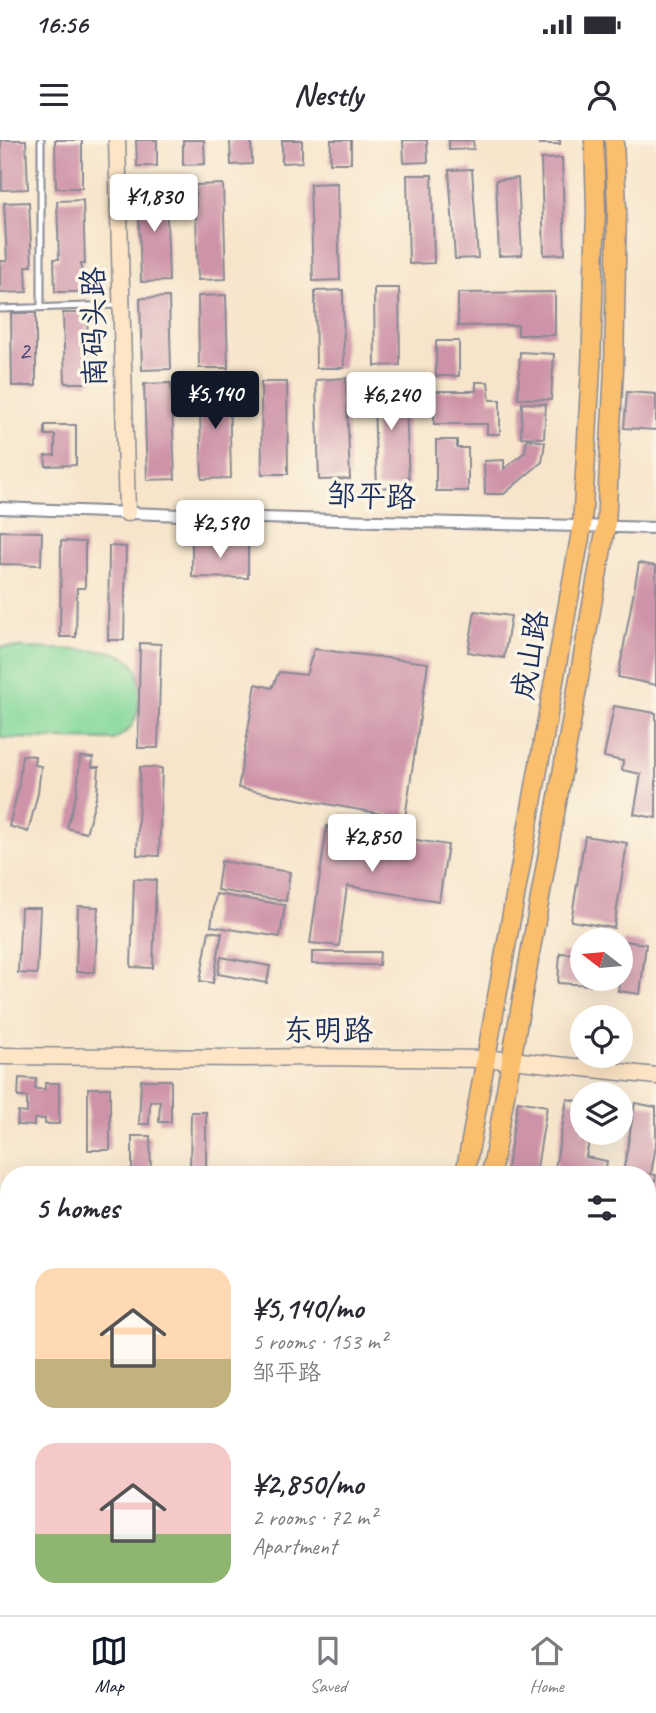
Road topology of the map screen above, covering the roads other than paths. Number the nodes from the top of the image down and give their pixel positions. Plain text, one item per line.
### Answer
1 (41, 140) edge
2 (117, 140) edge
3 (594, 140) edge
4 (614, 140) edge
5 (121, 305) junction
6 (41, 308) junction
7 (0, 309) edge
8 (0, 508) edge
9 (127, 513) junction
10 (582, 526) junction
11 (606, 526) junction
12 (656, 528) edge
13 (0, 1056) edge
14 (487, 1059) junction
15 (512, 1060) junction
16 (656, 1076) edge
17 (467, 1166) edge
18 (492, 1166) edge

1 - 6 lane
2 - 5 main road, 南码头路
3 - 10 main road, 成山路
4 - 11 main road, 成山路
5 - 6 lane
5 - 9 main road, 南码头路
6 - 7 lane
8 - 9 street, 邹平路
9 - 10 street, 邹平路
10 - 11 street, 邹平路
10 - 14 main road, 成山路
11 - 12 street, 邹平路
11 - 15 main road, 成山路
13 - 14 main road, 东明路
14 - 15 main road, 东明路
14 - 17 main road, 成山路
15 - 16 main road, 东明路
15 - 18 main road, 成山路

